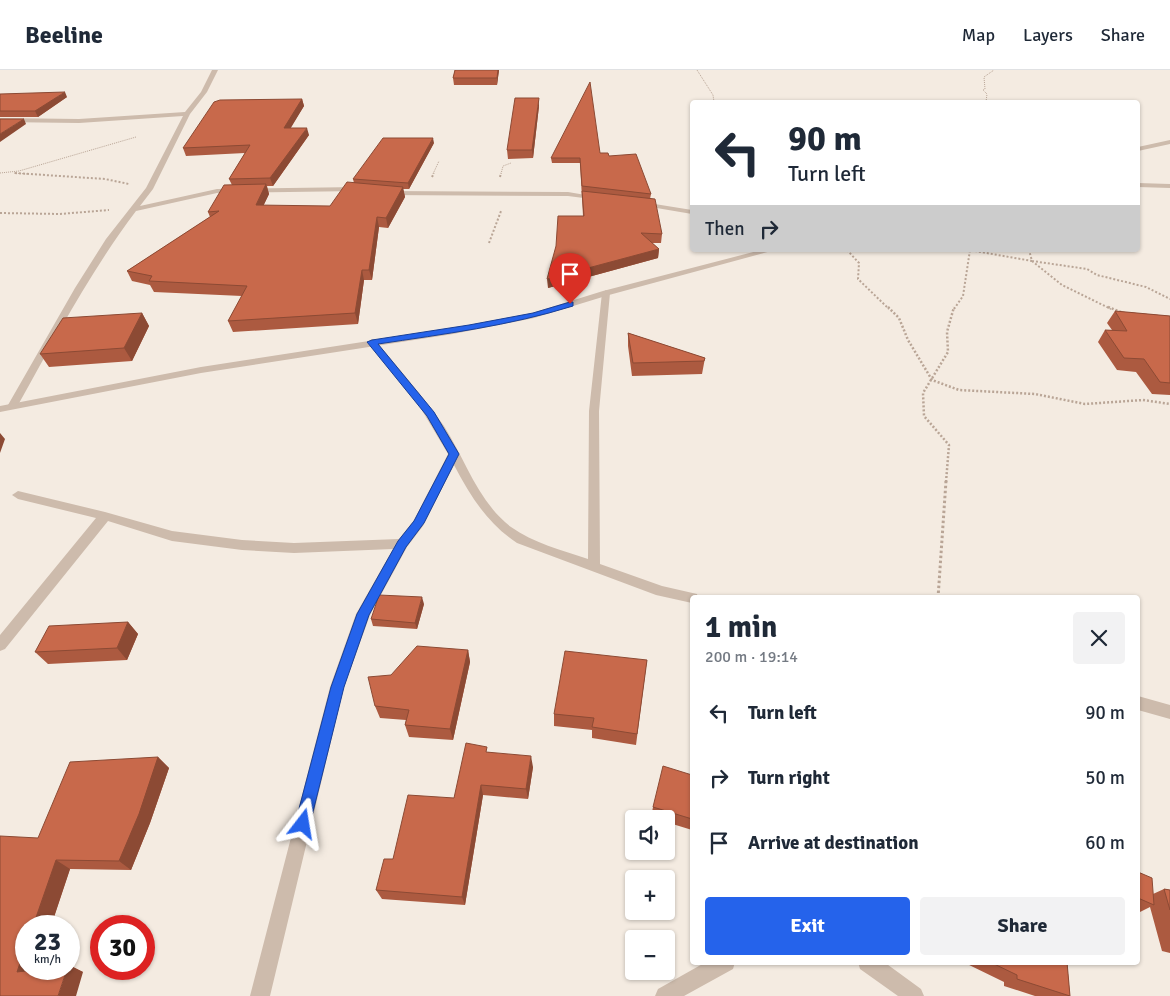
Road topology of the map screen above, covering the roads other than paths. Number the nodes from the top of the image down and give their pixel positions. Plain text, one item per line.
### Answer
1 (215, 70) edge
2 (187, 114) junction
3 (0, 120) edge
4 (1170, 142) edge
5 (1140, 150) edge
6 (1140, 185) edge
7 (1170, 186) edge
8 (610, 200) edge
9 (629, 202) edge
10 (135, 208) junction
11 (690, 212) edge
12 (763, 252) edge
13 (606, 293) junction
14 (372, 342) junction
15 (13, 405) junction
16 (0, 409) edge
17 (454, 454) junction
18 (18, 495) dead end
19 (105, 516) junction
20 (402, 544) junction
21 (594, 566) junction
22 (690, 598) edge
23 (0, 645) edge
24 (1140, 704) edge
25 (1170, 712) edge
26 (721, 965) edge
27 (871, 965) edge
28 (260, 996) edge
29 (665, 996) edge
30 (914, 996) edge

1 - 2 street
2 - 3 street
2 - 10 street
4 - 5 street
6 - 7 street
8 - 10 street
9 - 11 street
10 - 15 street
12 - 13 street
13 - 14 street
13 - 21 street
14 - 15 street
14 - 17 street
15 - 16 street
17 - 20 street
17 - 21 street
18 - 19 street
19 - 20 street
19 - 23 street
20 - 28 street
21 - 22 street
24 - 25 street
26 - 29 street
27 - 30 street

